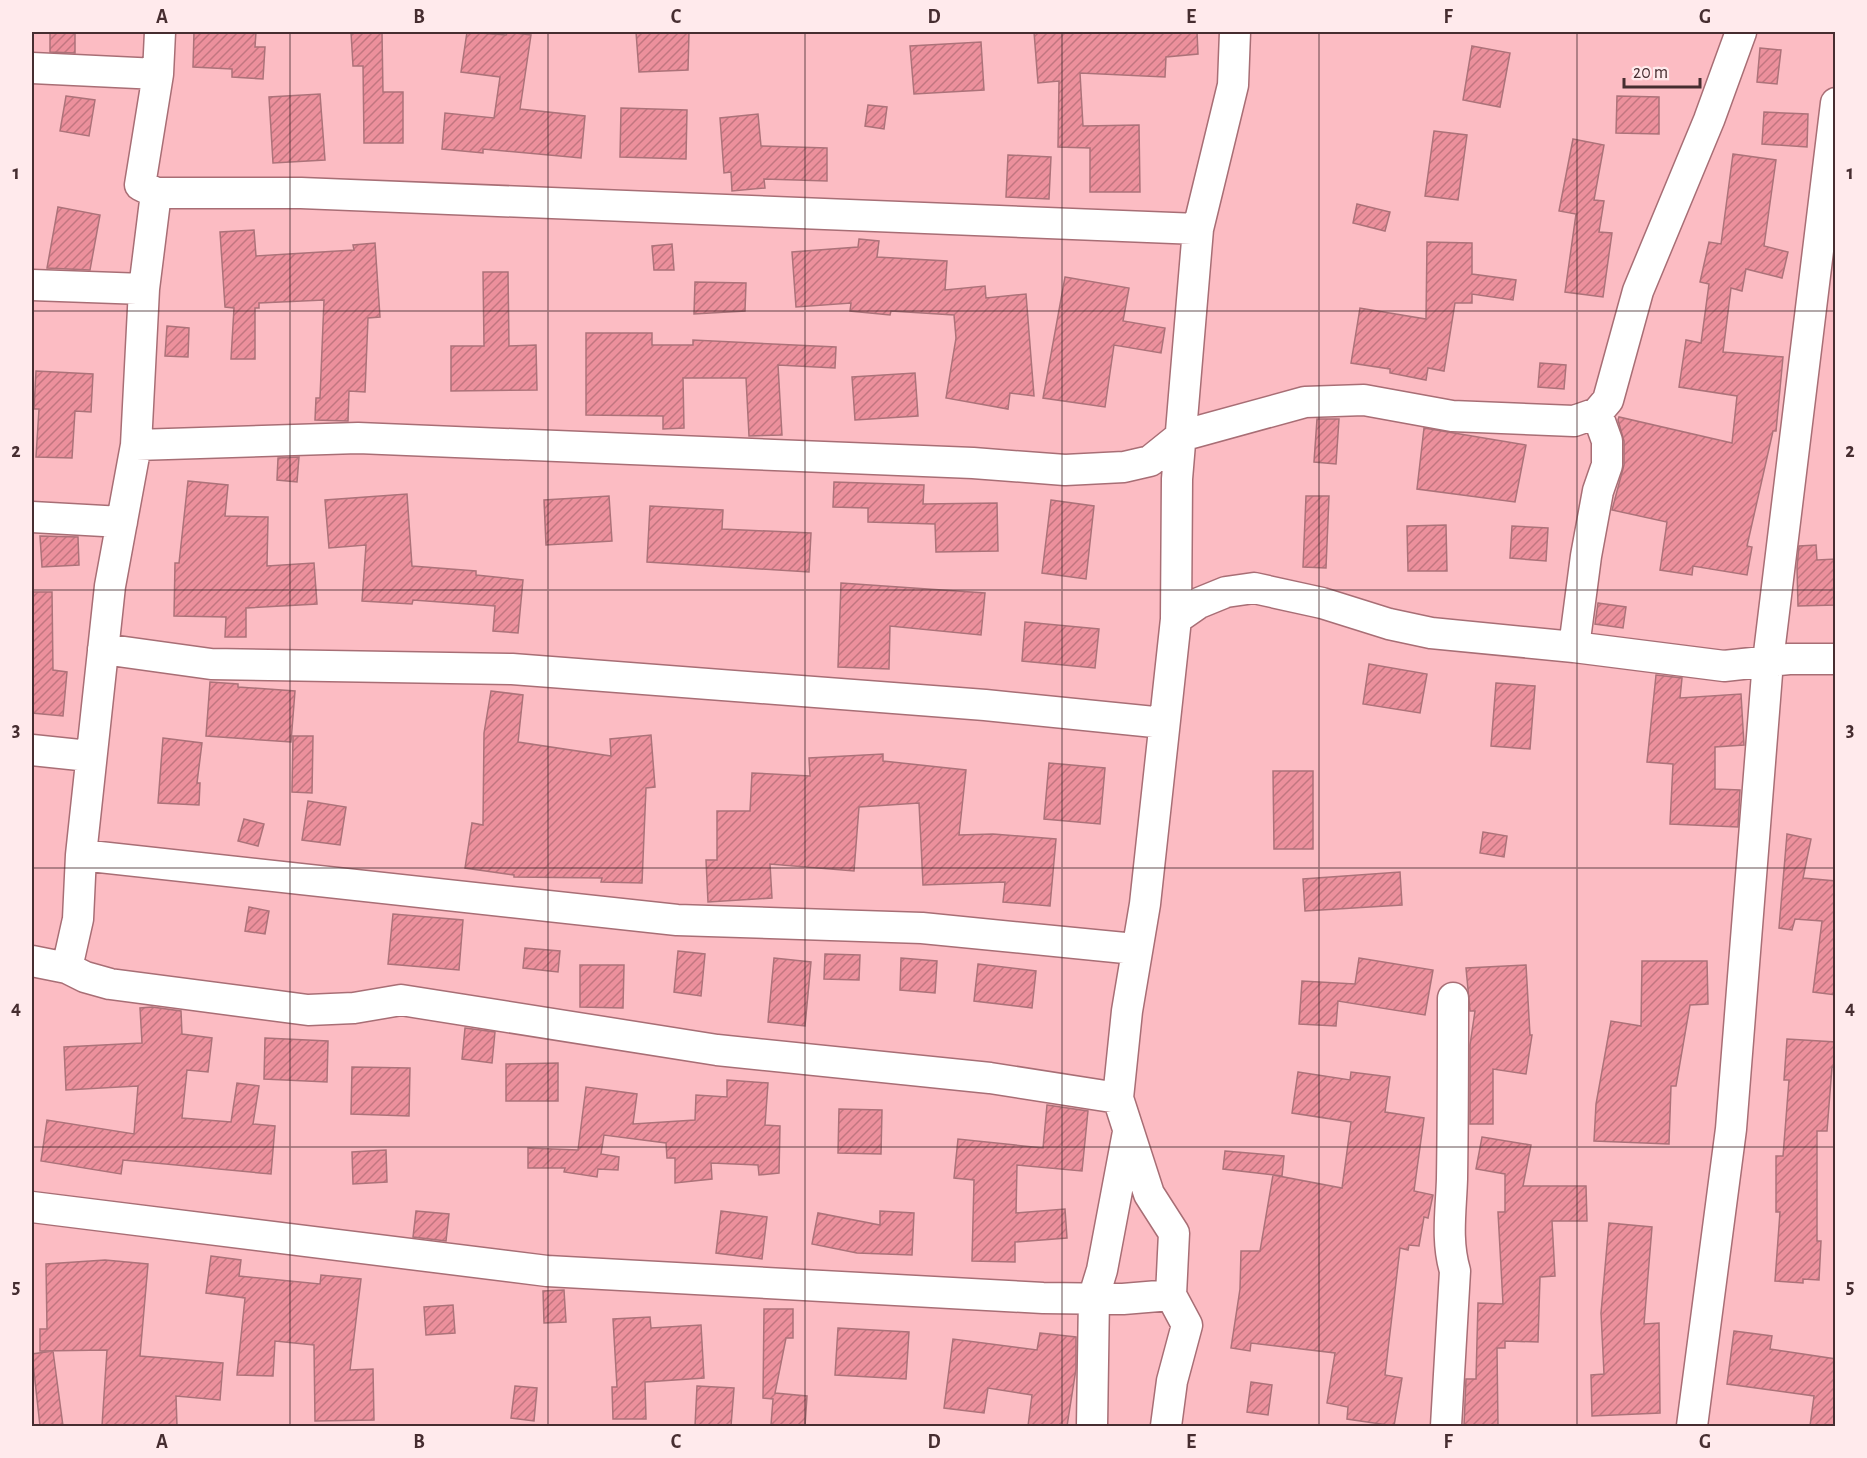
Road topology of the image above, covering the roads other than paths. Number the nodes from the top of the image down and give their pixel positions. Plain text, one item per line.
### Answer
1 (160, 32) edge
2 (1235, 32) edge
3 (1741, 32) edge
4 (32, 68) edge
5 (158, 74) junction
6 (1836, 104) edge
7 (156, 193) junction
8 (1198, 229) junction
9 (32, 285) edge
10 (144, 289) junction
11 (1597, 413) junction
12 (1181, 436) junction
13 (136, 445) junction
14 (1150, 461) junction
15 (1177, 479) junction
16 (32, 517) edge
17 (122, 522) junction
18 (1176, 619) junction
19 (1574, 647) junction
20 (103, 649) junction
21 (1836, 659) edge
22 (1768, 661) junction
23 (1164, 723) junction
24 (32, 750) edge
25 (89, 756) junction
26 (81, 855) junction
27 (1135, 949) junction
28 (32, 961) edge
29 (67, 968) junction
30 (1453, 998) dead end
31 (1118, 1098) junction
32 (1128, 1132) junction
33 (32, 1207) edge
34 (1171, 1294) junction
35 (1094, 1296) junction
36 (1092, 1426) edge
37 (1166, 1426) edge
38 (1446, 1426) edge
39 (1692, 1426) edge

1 - 5 street
2 - 8 street
3 - 11 street
4 - 5 street
5 - 7 street
6 - 22 street
7 - 8 street
7 - 10 street
8 - 12 street
9 - 10 street
10 - 13 street
11 - 12 street
11 - 19 street
12 - 14 street
12 - 15 street
13 - 14 street
13 - 17 street
14 - 15 street
15 - 18 street
16 - 17 street
17 - 20 street
18 - 19 street
18 - 23 street
19 - 22 street
20 - 23 street
20 - 25 street
21 - 22 street
22 - 39 street
23 - 27 street
24 - 25 street
25 - 26 street
26 - 27 street
26 - 29 street
27 - 31 street
28 - 29 street
29 - 31 street
30 - 38 street
31 - 32 street
32 - 34 street
32 - 35 street
33 - 35 street
34 - 35 street
34 - 37 street
35 - 36 street

